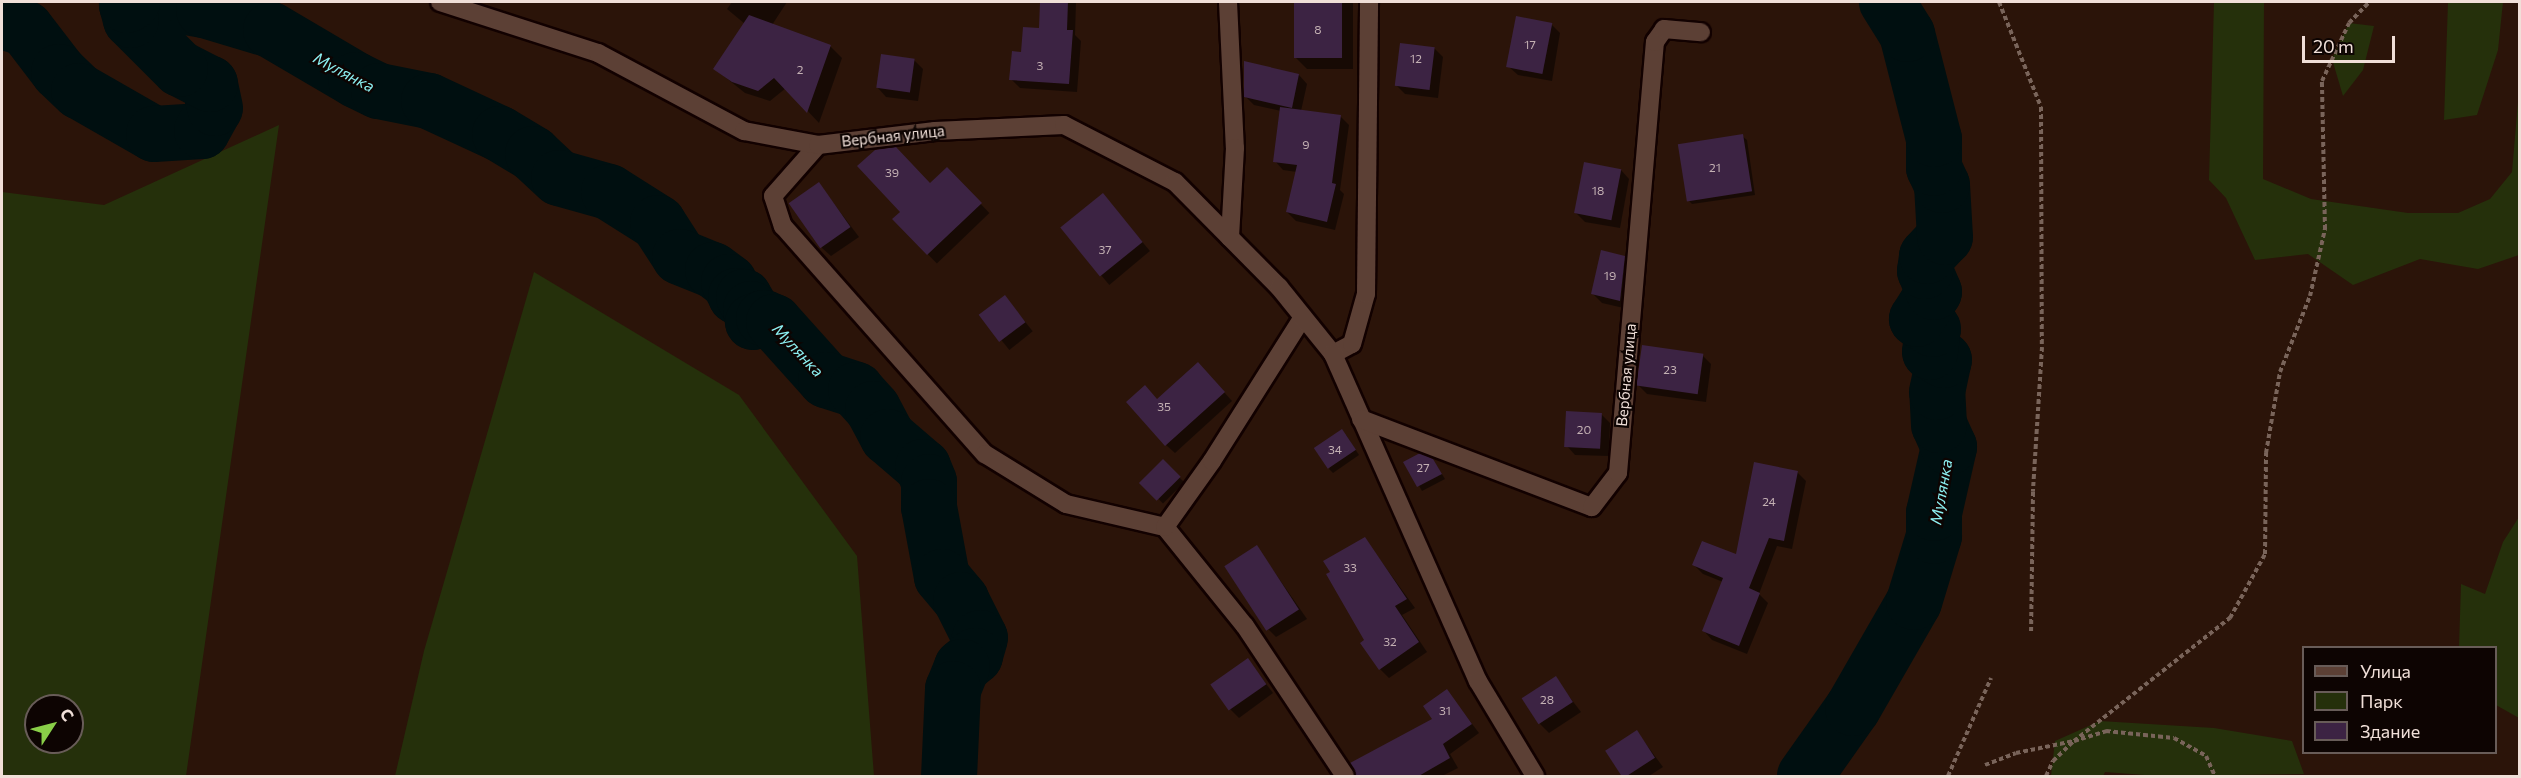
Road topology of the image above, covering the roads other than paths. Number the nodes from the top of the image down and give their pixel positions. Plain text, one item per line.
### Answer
1 (440, 2) edge
2 (1228, 2) edge
3 (1369, 2) edge
4 (1701, 32) dead end
5 (818, 145) junction
6 (1230, 238) junction
7 (1303, 318) junction
8 (1333, 354) junction
9 (1361, 419) junction
10 (1165, 527) junction
11 (1345, 777) edge
12 (1535, 777) edge

1 - 5 street, Вербная улица
2 - 6 street
3 - 8 street
4 - 9 street, Вербная улица
5 - 6 street, Вербная улица
5 - 10 street
6 - 7 street, Вербная улица
7 - 8 street, Вербная улица
7 - 10 street
8 - 9 street, Вербная улица
9 - 12 street, Вербная улица
10 - 11 street

